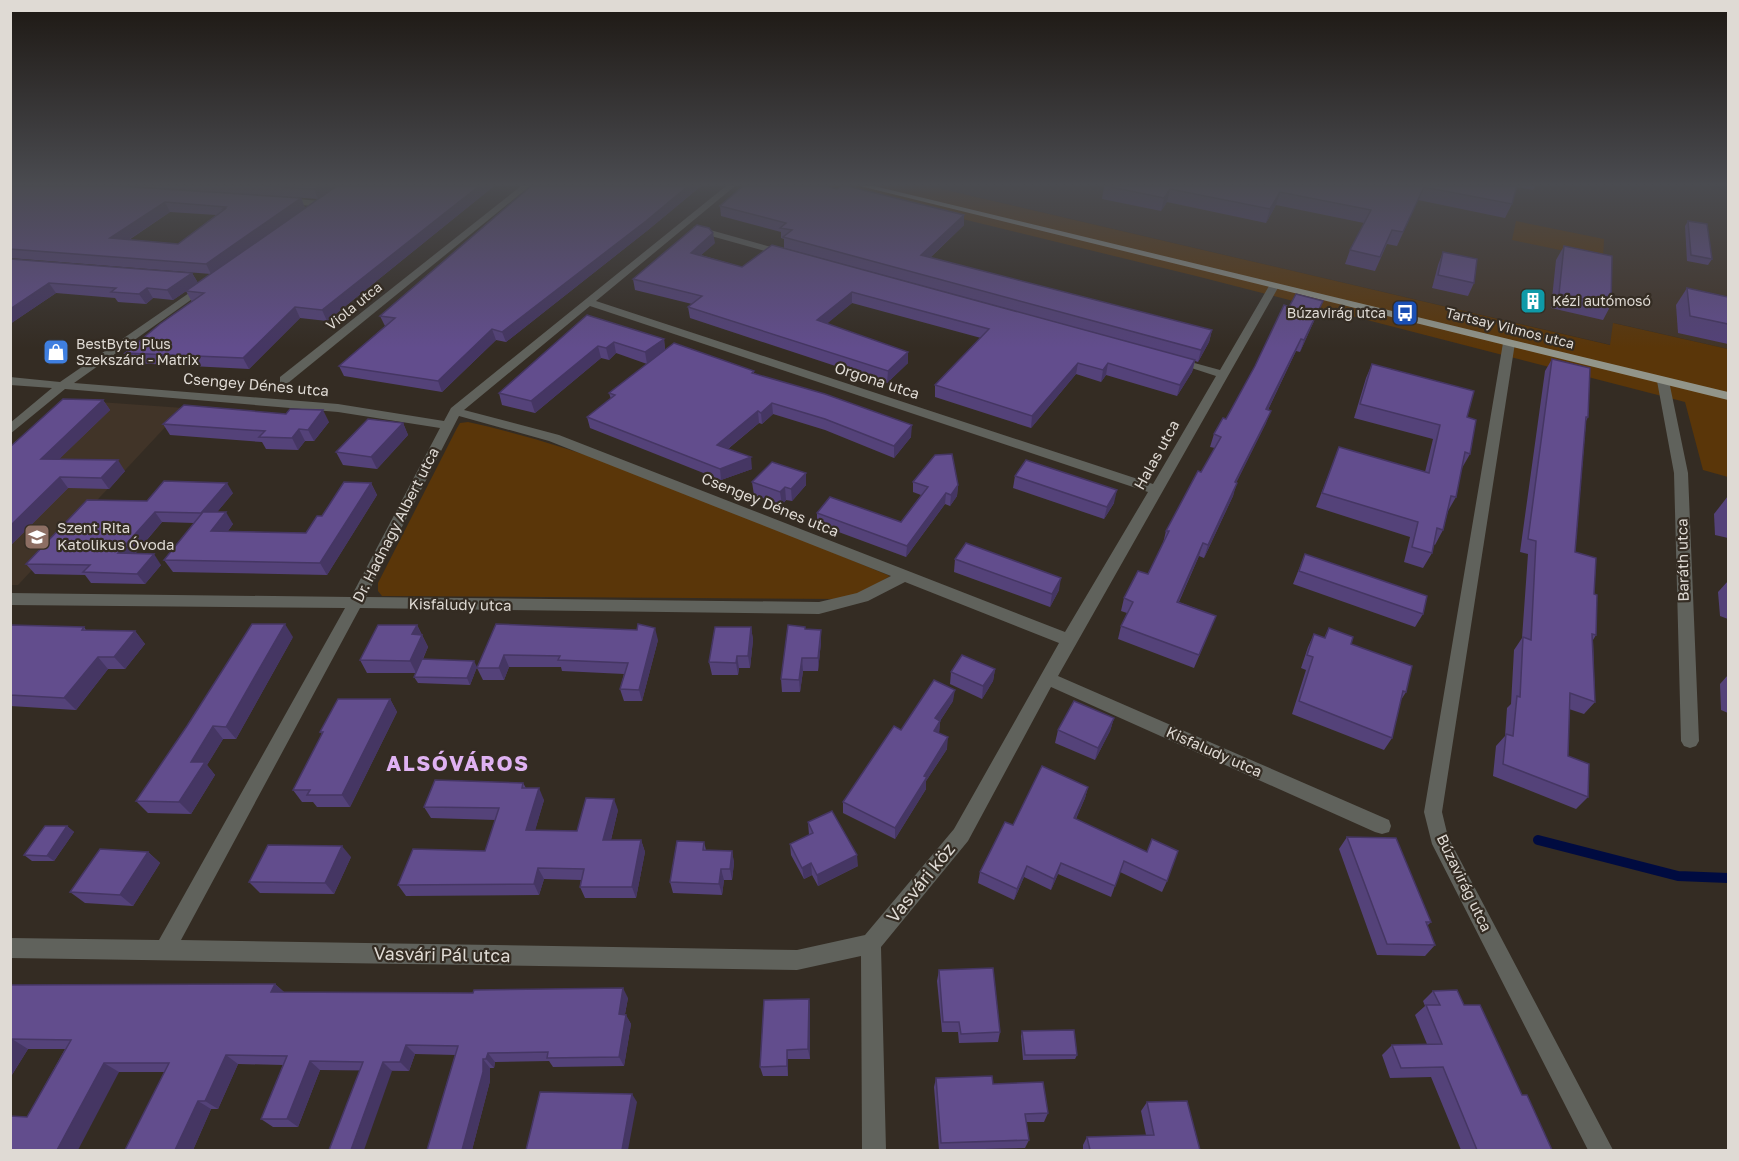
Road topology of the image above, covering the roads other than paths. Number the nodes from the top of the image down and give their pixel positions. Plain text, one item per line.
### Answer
1 (458, 240) edge
2 (662, 240) edge
3 (737, 240) edge
4 (1086, 240) edge
5 (796, 256) edge
6 (201, 278) edge
7 (1274, 286) junction
8 (587, 302) junction
9 (1509, 343) junction
10 (1164, 358) edge
11 (1221, 374) junction
12 (284, 380) dead end
13 (10, 381) edge
14 (1663, 381) junction
15 (63, 385) junction
16 (1728, 396) edge
17 (455, 411) junction
18 (447, 425) junction
19 (10, 430) edge
20 (1156, 490) junction
21 (903, 576) junction
22 (10, 599) edge
23 (355, 604) junction
24 (1069, 640) junction
25 (1047, 678) junction
26 (1690, 741) dead end
27 (1382, 826) dead end
28 (871, 944) junction
29 (10, 948) edge
30 (164, 951) junction
31 (873, 1150) edge
32 (1601, 1150) edge

1 - 12 street, Viola utca
2 - 8 street, Dr. Hadnagy Albert utca
3 - 5 street
4 - 7 main road, Tartsay Vilmos utca
6 - 15 street
7 - 9 main road, Tartsay Vilmos utca
7 - 11 street, Halas utca
8 - 17 street, Dr. Hadnagy Albert utca
8 - 20 street, Orgona utca
9 - 14 main road, Tartsay Vilmos utca
9 - 32 street, Búzavirág utca
10 - 11 street
11 - 20 street, Halas utca
13 - 15 street, Csengey Dénes utca
14 - 16 main road, Tartsay Vilmos utca
14 - 26 street, Baráth utca
15 - 18 street, Csengey Dénes utca
15 - 19 street
17 - 18 street, Dr. Hadnagy Albert utca
17 - 21 street, Csengey Dénes utca
18 - 23 street, Dr. Hadnagy Albert utca
20 - 24 street, Halas utca
21 - 23 street, Kisfaludy utca
21 - 24 street, Csengey Dénes utca
22 - 23 street, Kisfaludy utca
23 - 30 street, Dr. Hadnagy Albert utca
24 - 25 street, Vasvári köz
25 - 27 street, Kisfaludy utca
25 - 28 street, Vasvári köz
28 - 30 street, Vasvári Pál utca
28 - 31 street
29 - 30 street, Vasvári Pál utca

